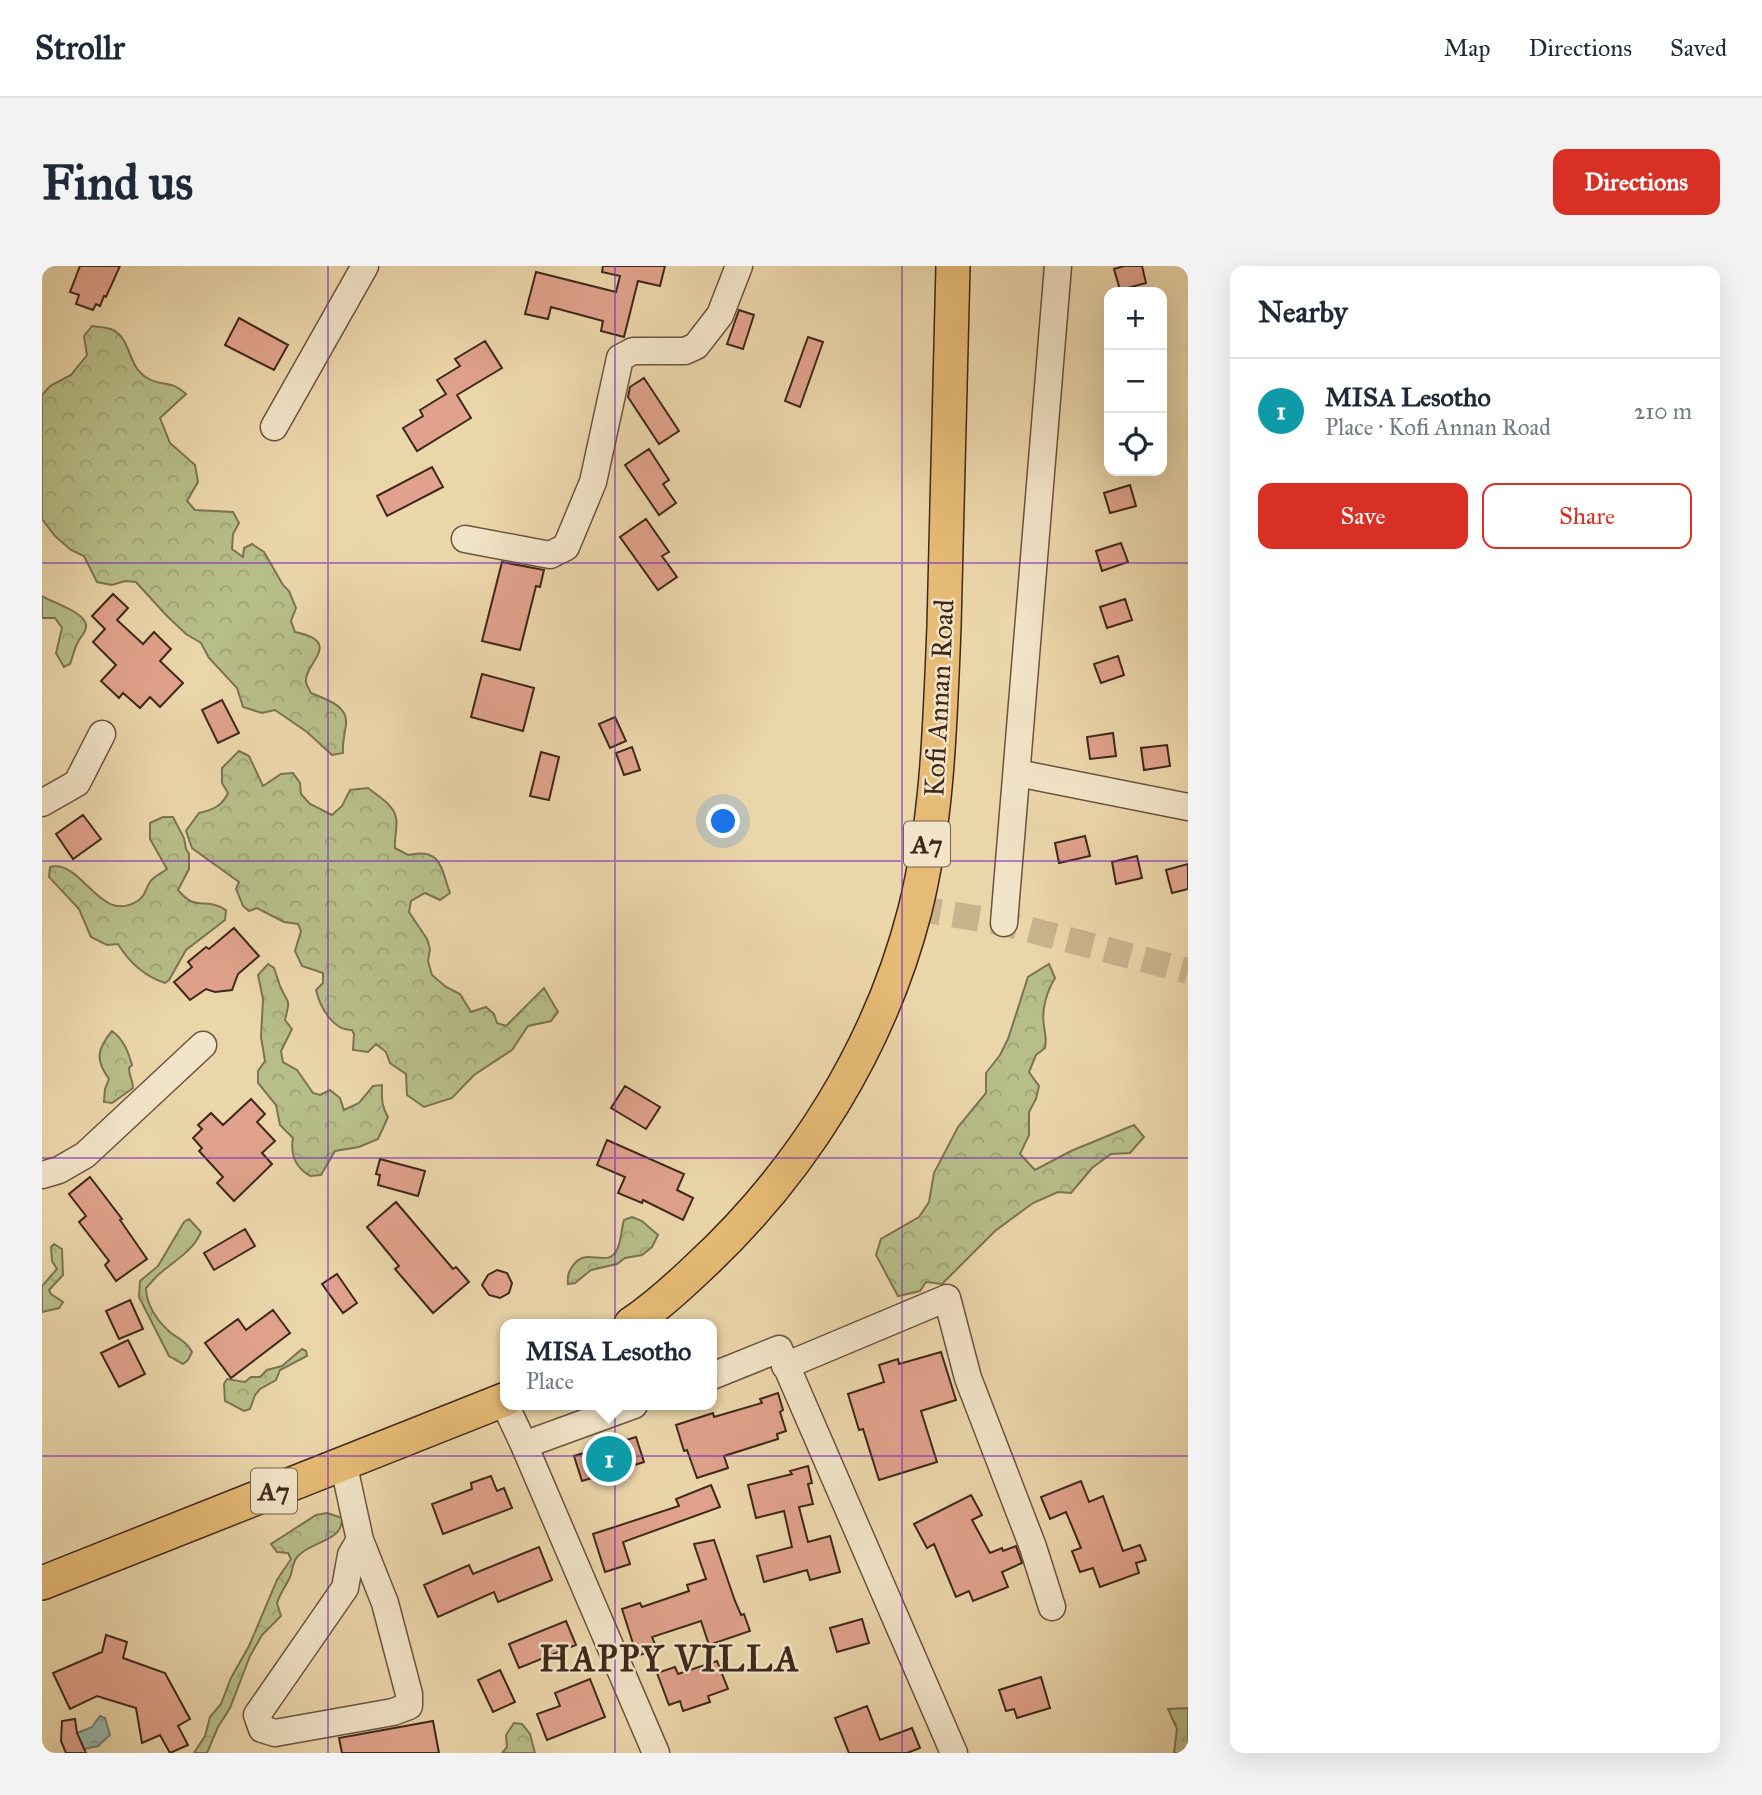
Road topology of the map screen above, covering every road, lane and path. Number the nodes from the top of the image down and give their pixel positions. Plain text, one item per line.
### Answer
1 (365, 266) edge
2 (739, 266) edge
3 (953, 266) edge
4 (1058, 266) edge
5 (274, 427) dead end
6 (465, 539) dead end
7 (102, 734) dead end
8 (1017, 773) junction
9 (42, 803) edge
10 (1188, 807) edge
11 (1004, 923) dead end
12 (203, 1045) dead end
13 (42, 1175) edge
14 (637, 1319) edge
15 (785, 1366) junction
16 (717, 1374) edge
17 (500, 1402) edge
18 (508, 1410) edge
19 (620, 1410) edge
20 (524, 1445) junction
21 (343, 1462) junction
22 (360, 1540) junction
23 (42, 1583) edge
24 (1052, 1607) dead end
25 (656, 1753) edge
26 (954, 1753) edge

1 - 5 street
2 - 6 street
3 - 14 main road, Kofi Annan Road / A7
4 - 8 street
7 - 9 street
8 - 10 street
8 - 11 street
12 - 13 street
15 - 16 street
15 - 24 street
15 - 26 street
17 - 21 main road, A7
18 - 20 street
19 - 20 street
20 - 25 street
21 - 22 street
21 - 23 main road, A7
22 - 22 street

